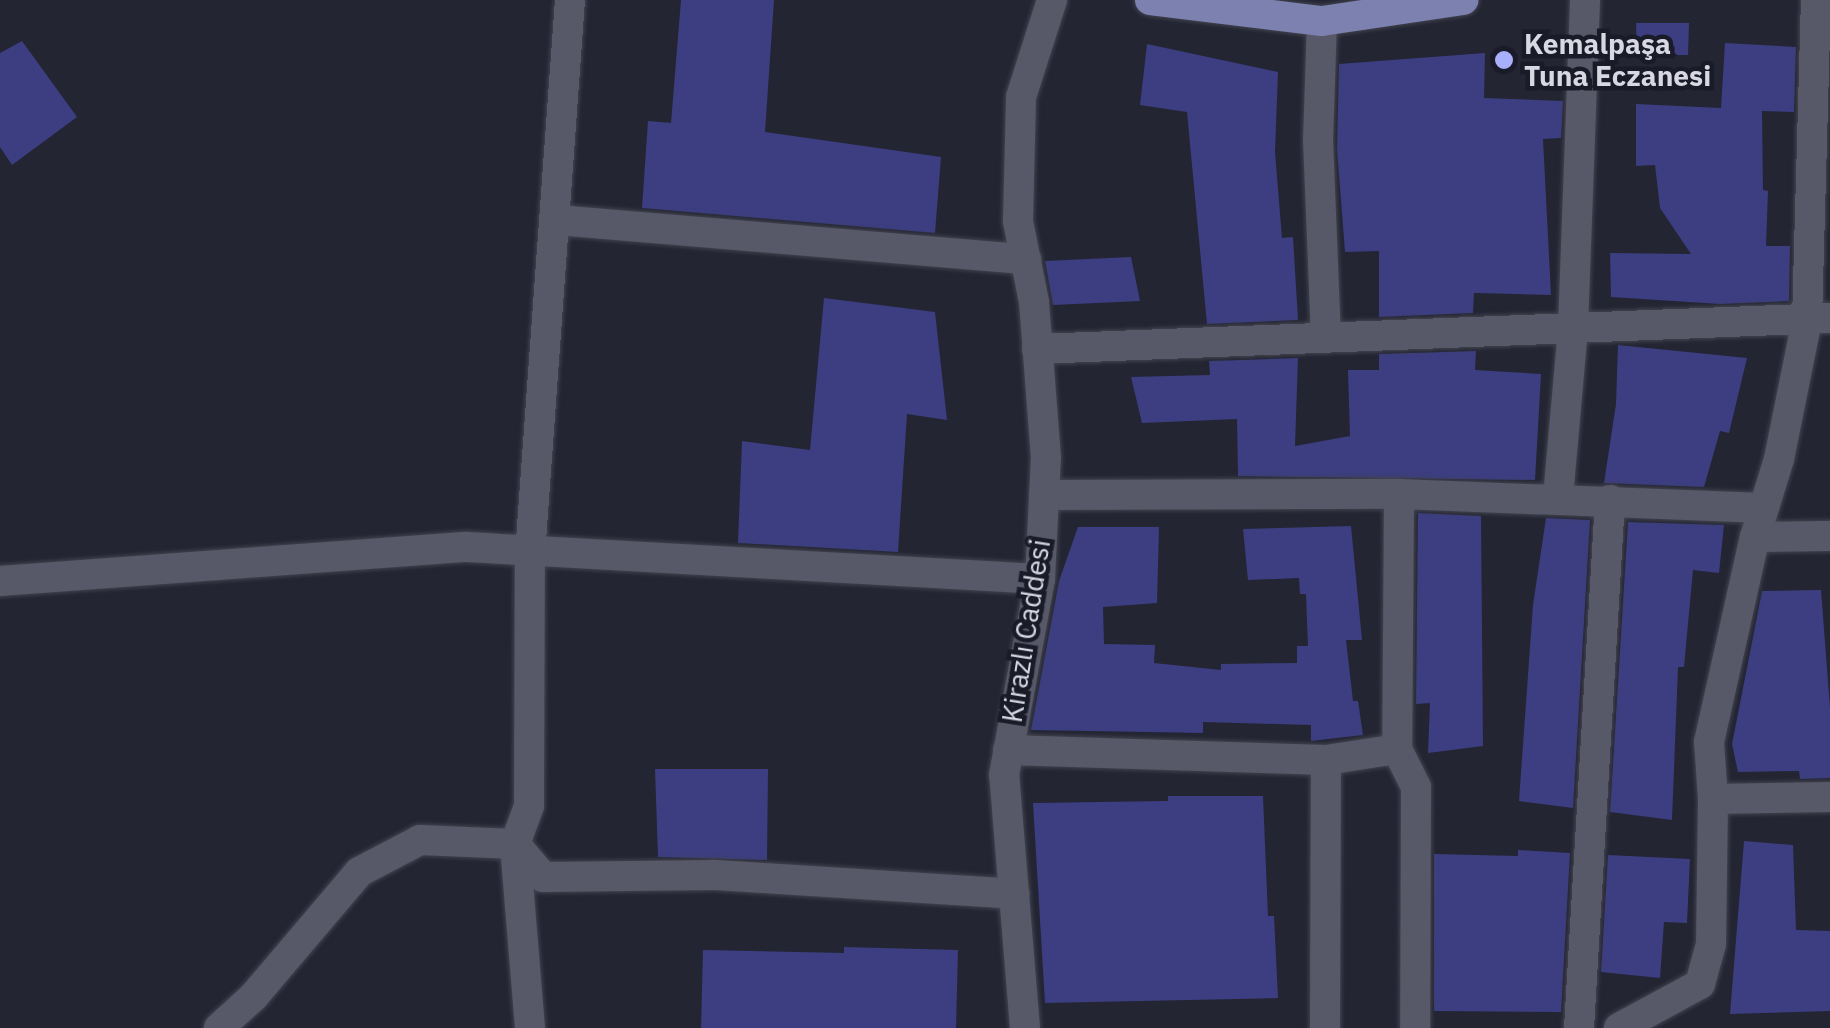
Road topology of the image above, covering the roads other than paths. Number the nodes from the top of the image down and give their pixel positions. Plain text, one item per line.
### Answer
1 (570, 0) edge
2 (1052, 0) edge
3 (1150, 0) edge
4 (1464, 0) edge
5 (1585, 0) edge
6 (1816, 0) edge
7 (1322, 20) junction
8 (557, 220) junction
9 (1026, 259) junction
10 (1819, 319) edge
11 (1573, 328) junction
12 (1326, 338) junction
13 (1037, 349) junction
14 (1399, 494) junction
15 (1044, 495) junction
16 (1558, 498) junction
17 (1610, 500) junction
18 (1764, 508) junction
19 (1830, 536) edge
20 (1755, 537) junction
21 (530, 554) junction
22 (1040, 579) junction
23 (0, 581) edge
24 (1397, 749) junction
25 (1008, 750) junction
26 (1326, 760) junction
27 (1830, 797) edge
28 (1714, 798) junction
29 (515, 844) junction
30 (1014, 894) junction
31 (219, 1028) edge
32 (530, 1028) edge
33 (1025, 1028) edge
34 (1325, 1028) edge
35 (1415, 1028) edge
36 (1579, 1028) edge
37 (1620, 1028) edge

1 - 8 street
2 - 9 street, Kirazlı Caddesi
3 - 7 main road
4 - 7 main road
5 - 11 street
6 - 10 street
7 - 12 street
8 - 9 street
8 - 21 street
9 - 13 street, Kirazlı Caddesi
10 - 11 street
10 - 18 street
11 - 12 street
11 - 16 street
12 - 13 street
13 - 15 street, Kirazlı Caddesi
14 - 15 street
14 - 16 street
14 - 24 street
15 - 22 street, Kirazlı Caddesi
16 - 17 street
17 - 18 street
17 - 36 street
18 - 20 street
19 - 20 street
20 - 28 street
21 - 22 street
21 - 23 street
21 - 29 street
22 - 25 street, Kirazlı Caddesi
24 - 26 street
24 - 35 street
25 - 26 street
25 - 30 street, Kirazlı Caddesi
26 - 34 street
27 - 28 street
28 - 37 street
29 - 30 street
29 - 31 street
29 - 32 street
30 - 33 street, Kirazlı Caddesi

